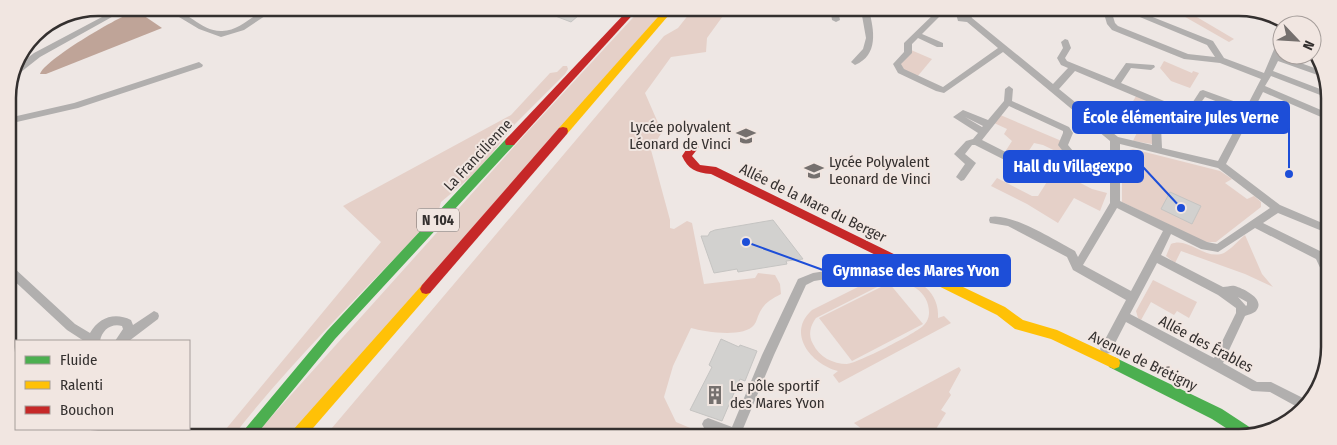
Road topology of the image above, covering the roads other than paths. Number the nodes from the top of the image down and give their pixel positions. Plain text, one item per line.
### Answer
1 (109, 16) edge
2 (182, 16) edge
3 (258, 16) edge
4 (628, 16) edge
5 (664, 16) edge
6 (835, 16) edge
7 (867, 16) edge
8 (936, 16) edge
9 (966, 16) edge
10 (1109, 16) edge
11 (1142, 16) edge
12 (836, 20) dead end
13 (918, 34) junction
14 (1065, 42) dead end
15 (940, 45) dead end
16 (1004, 48) junction
17 (1221, 60) junction
18 (855, 62) dead end
19 (1272, 64) edge
20 (199, 65) dead end
21 (1297, 65) edge
22 (23, 66) edge
23 (1151, 66) dead end
24 (1072, 67) junction
25 (1316, 72) edge
26 (1266, 75) junction
27 (1115, 85) junction
28 (1260, 87) junction
29 (1009, 89) dead end
30 (1053, 90) junction
31 (1320, 92) edge
32 (1008, 102) junction
33 (1155, 102) junction
34 (1248, 110) junction
35 (1321, 114) edge
36 (16, 119) edge
37 (1115, 140) junction
38 (976, 142) junction
39 (694, 148) dead end
40 (1157, 150) junction
41 (1070, 154) junction
42 (1114, 163) junction
43 (1221, 165) junction
44 (961, 177) dead end
45 (1115, 203) junction
46 (1277, 208) junction
47 (994, 220) dead end
48 (1255, 222) junction
49 (1321, 227) edge
50 (1168, 229) junction
51 (1155, 257) junction
52 (1321, 258) edge
53 (902, 263) junction
54 (1077, 267) junction
55 (16, 276) edge
56 (1133, 298) junction
57 (1124, 316) junction
58 (127, 323) junction
59 (1019, 325) joint
60 (76, 328) junction
61 (98, 329) junction
62 (123, 339) edge
63 (92, 340) edge
64 (93, 340) edge
65 (1106, 348) dead end
66 (1216, 366) junction
67 (1299, 402) edge
68 (708, 424) dead end
69 (252, 429) edge
70 (303, 429) edge
71 (722, 429) edge
72 (737, 429) edge
73 (1239, 429) edge

1 - 22 street
2 - 3 street
4 - 69 main road, La Francilienne / N 104
5 - 70 main road, N 104
6 - 12 street
7 - 18 street
8 - 13 street
9 - 16 street
10 - 17 street
11 - 17 street
13 - 15 street
13 - 16 street
14 - 24 street
16 - 30 street
17 - 26 street
19 - 26 street
20 - 36 street
21 - 25 street
23 - 27 street
24 - 27 street
24 - 30 street
26 - 28 street
26 - 31 street
27 - 33 street
28 - 34 street
28 - 35 street
29 - 32 street
30 - 37 street
32 - 38 street
32 - 41 street
33 - 34 street
33 - 40 street
34 - 43 street
37 - 40 street
37 - 42 street
38 - 41 street
38 - 44 street
39 - 53 main road, Allée de la Mare du Berger
40 - 43 street
41 - 42 street
42 - 45 street
43 - 46 street
45 - 50 street
45 - 54 street
46 - 48 street
46 - 49 street
47 - 54 street
48 - 50 street
48 - 52 street
50 - 51 street
51 - 56 street
51 - 66 street
53 - 59 main road, Allée de la Mare du Berger
53 - 72 street
54 - 56 street
55 - 60 street
56 - 57 street
57 - 65 street
57 - 66 street, Allée des Érables
58 - 61 street
58 - 62 street
58 - 62 street
59 - 73 main road, Avenue de Brétigny
60 - 61 street
60 - 63 street
61 - 64 street
66 - 67 street, Allée des Érables
68 - 71 street

